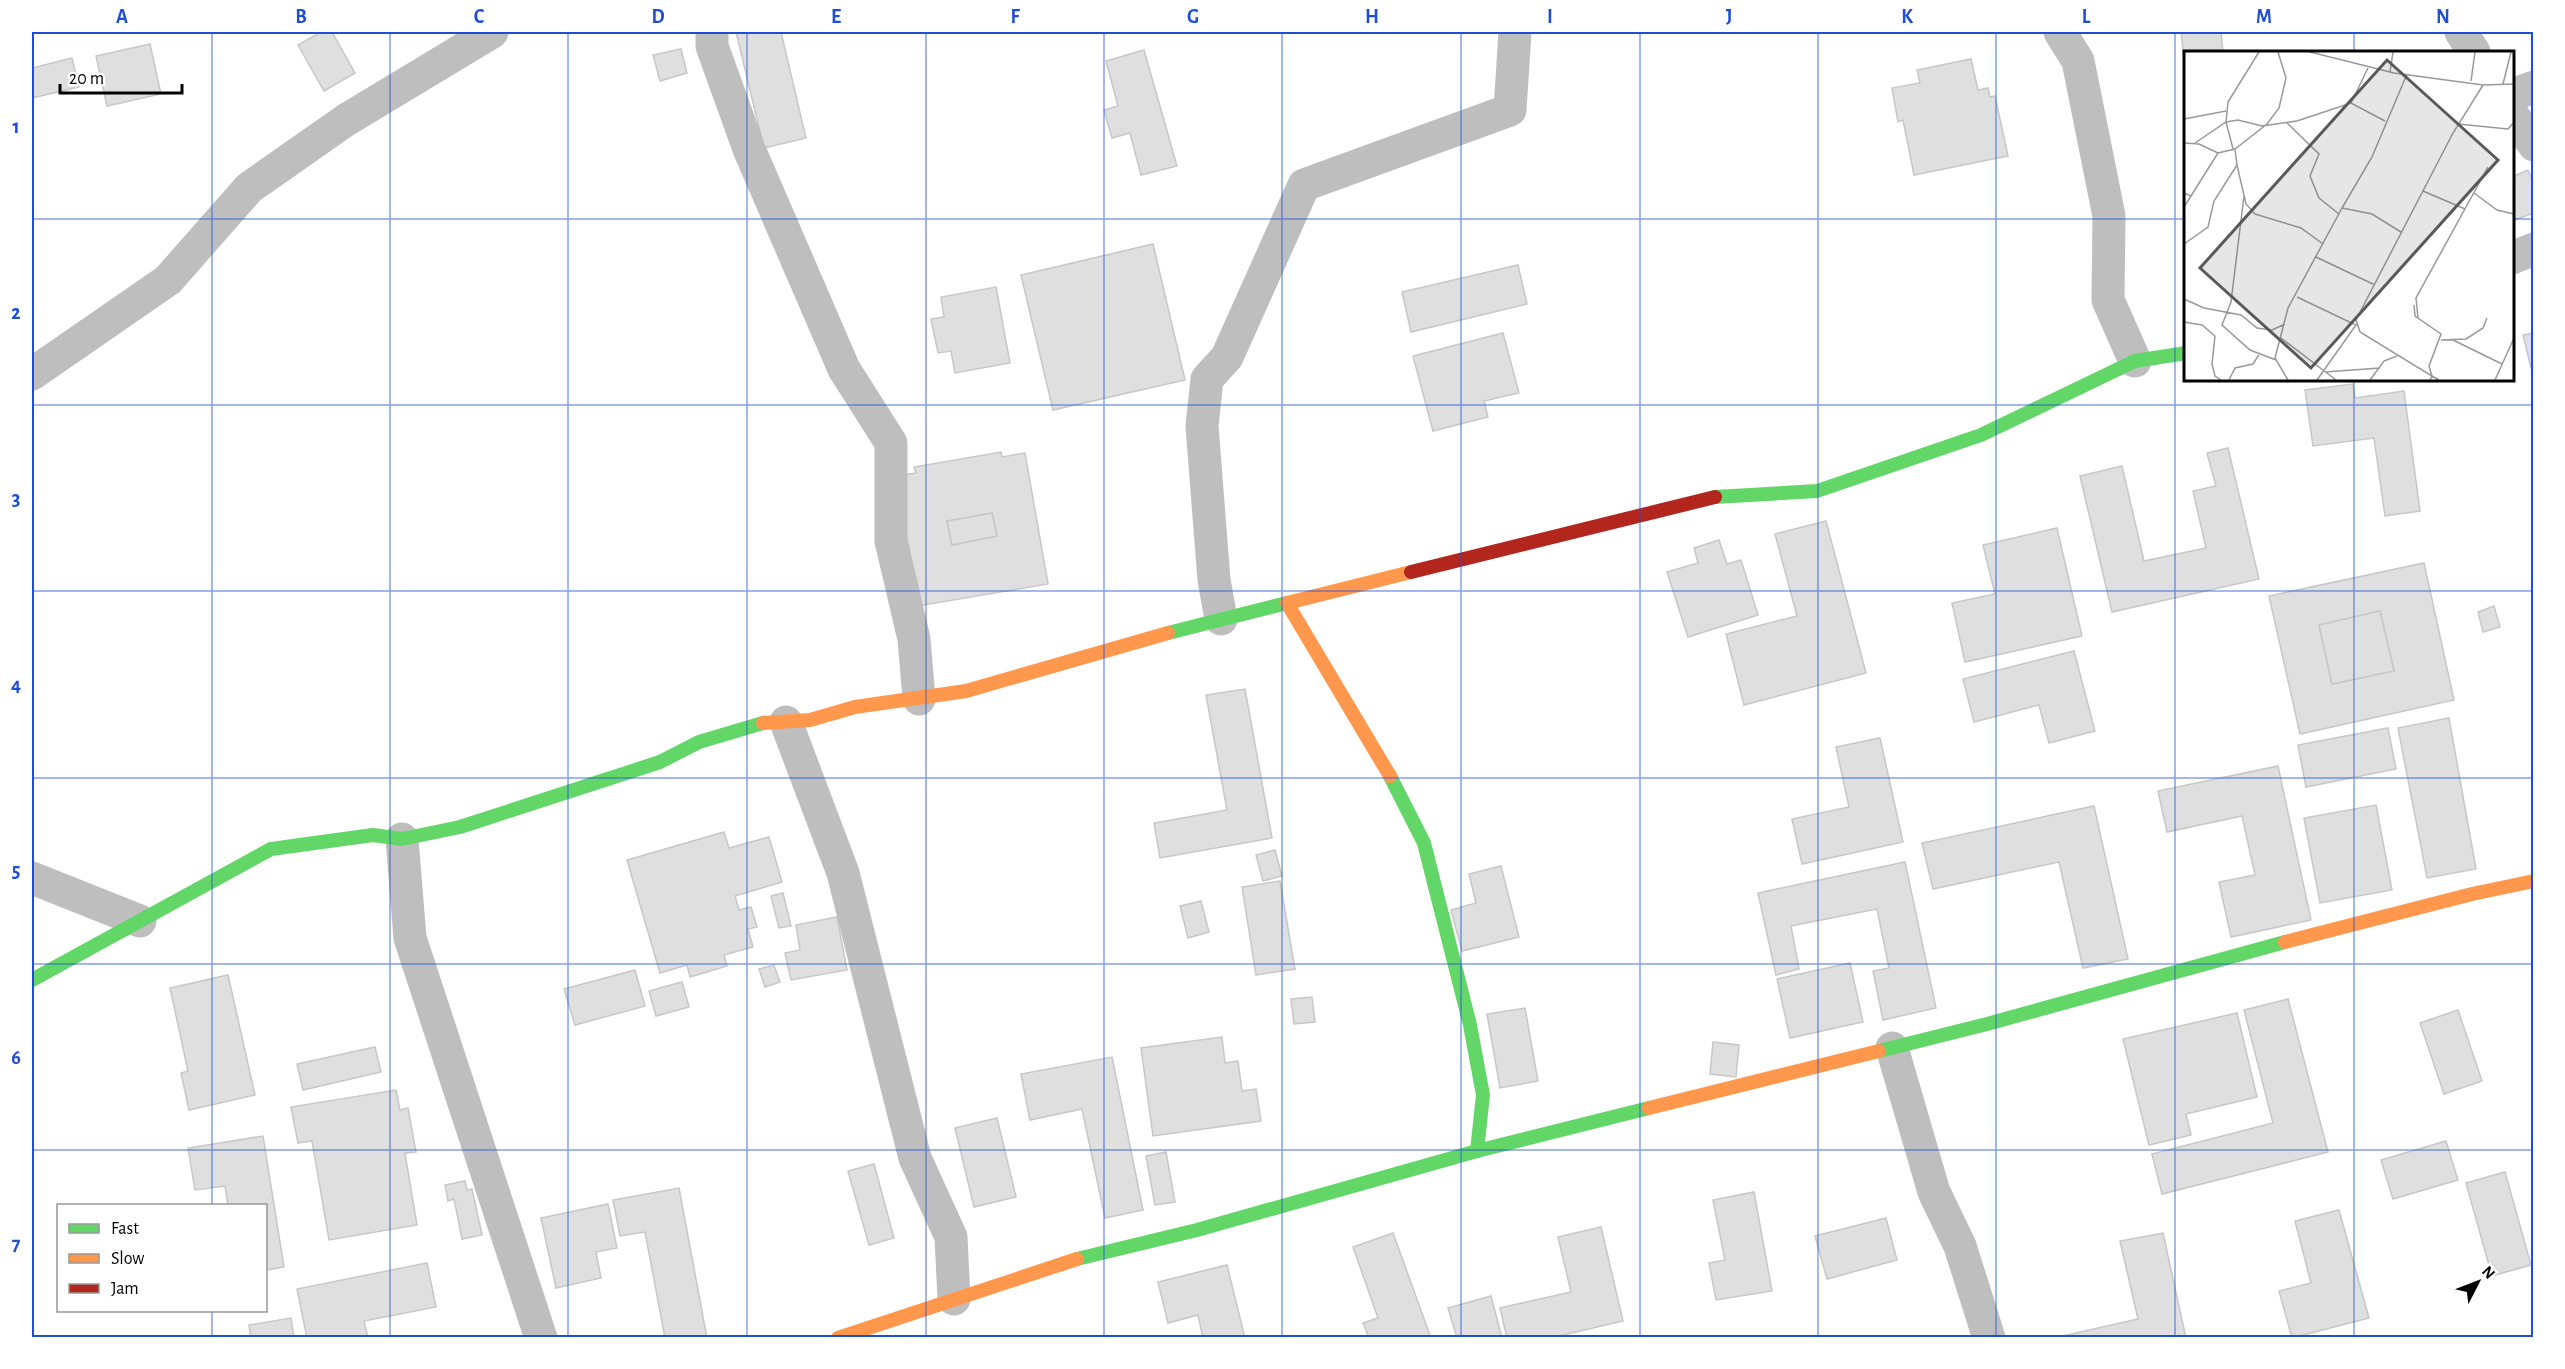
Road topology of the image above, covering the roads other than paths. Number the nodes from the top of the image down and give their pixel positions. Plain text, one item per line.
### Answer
1 (492, 32) edge
2 (712, 32) edge
3 (1515, 32) edge
4 (2060, 32) edge
5 (2461, 32) edge
6 (2473, 51) edge
7 (2534, 87) edge
8 (2514, 94) edge
9 (2514, 117) edge
10 (2534, 145) edge
11 (2534, 249) edge
12 (2514, 257) edge
13 (2184, 353) edge
14 (2134, 361) junction
15 (32, 374) edge
16 (1287, 603) junction
17 (1221, 619) junction
18 (919, 699) junction
19 (786, 722) junction
20 (402, 839) junction
21 (32, 878) edge
22 (2534, 881) edge
23 (140, 921) junction
24 (32, 980) edge
25 (1892, 1048) junction
26 (1476, 1151) junction
27 (954, 1299) junction
28 (542, 1338) edge
29 (838, 1338) edge
30 (1989, 1338) edge

1 - 15 street
2 - 18 street
3 - 17 street
4 - 14 street
5 - 6 street
7 - 8 street
9 - 10 street
11 - 12 street
13 - 14 street
14 - 16 street
16 - 17 street
16 - 26 street
17 - 18 street
18 - 19 street
19 - 20 street
19 - 27 street
20 - 23 street
20 - 28 street
21 - 23 street
22 - 25 street
23 - 24 street
25 - 26 street
25 - 30 street
26 - 27 street
27 - 29 street

